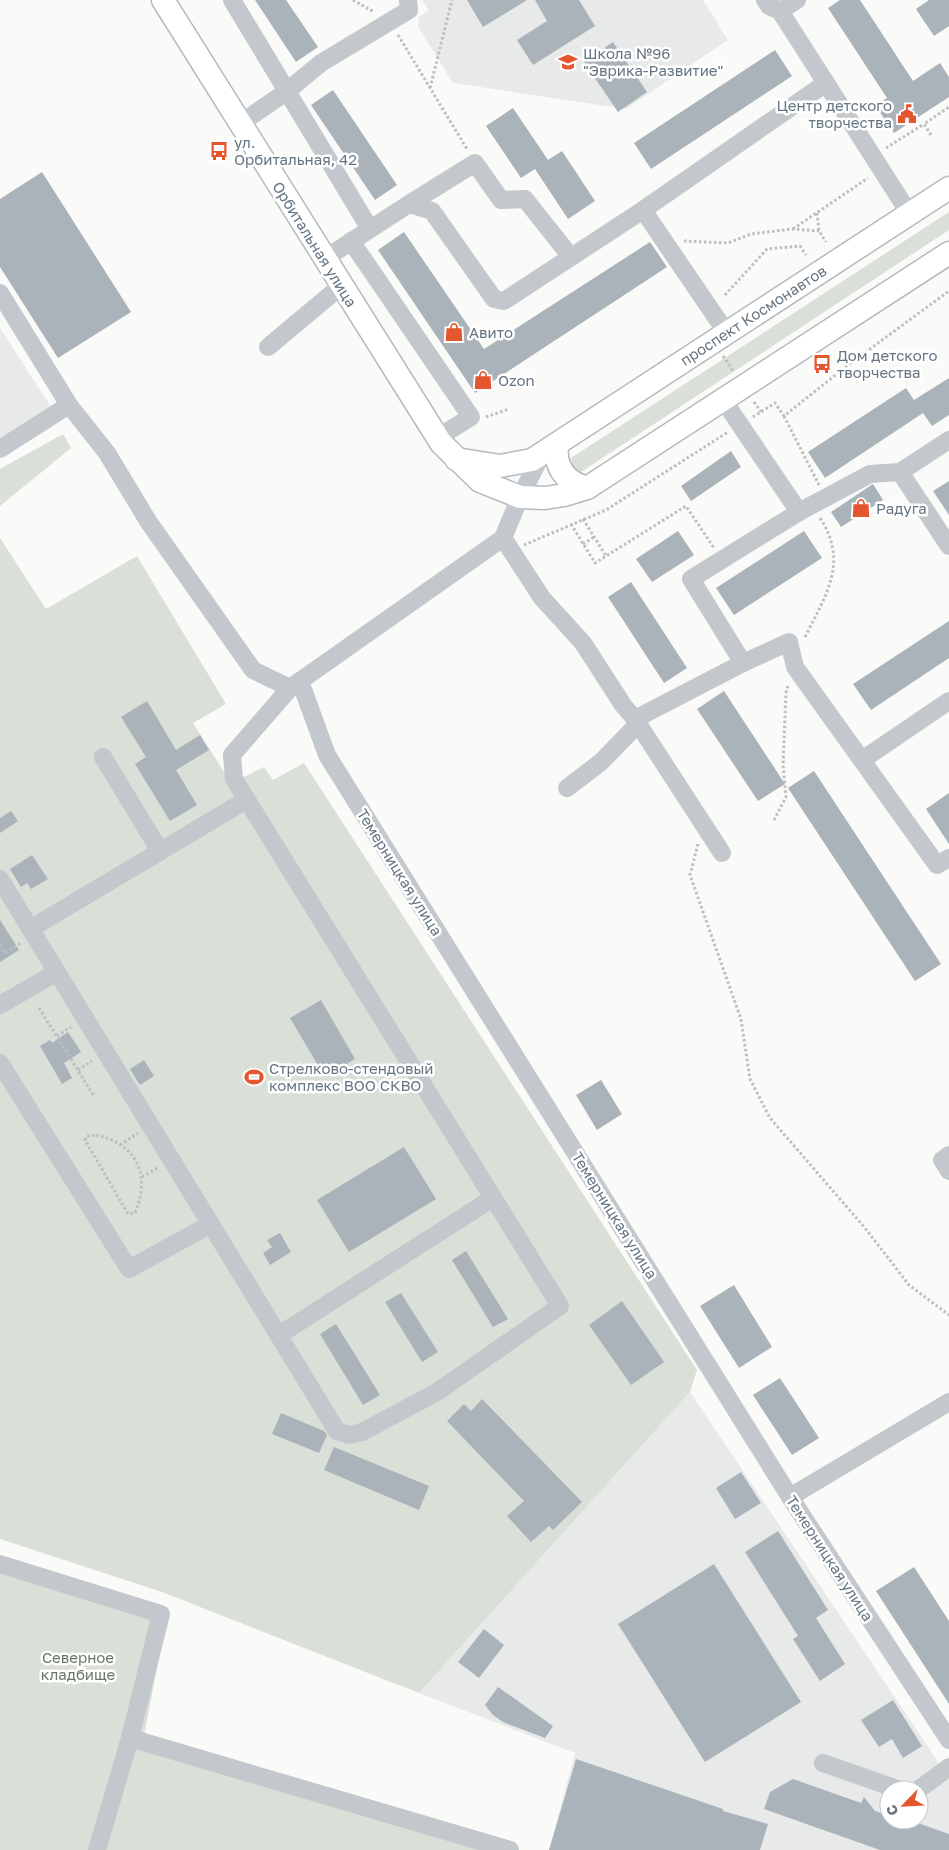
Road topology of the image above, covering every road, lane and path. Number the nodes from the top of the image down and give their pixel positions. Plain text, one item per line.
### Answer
1 (163, 0) edge
2 (232, 0) edge
3 (408, 0) edge
4 (452, 0) edge
5 (765, 0) edge
6 (797, 0) edge
7 (780, 11) junction
8 (390, 23) junction
9 (826, 83) junction
10 (430, 88) junction
11 (286, 92) junction
12 (949, 107) edge
13 (241, 122) junction
14 (924, 124) junction
15 (931, 135) dead end
16 (883, 150) dead end
17 (475, 162) junction
18 (875, 174) dead end
19 (949, 188) edge
20 (409, 204) junction
21 (643, 210) junction
22 (817, 213) junction
23 (910, 213) junction
24 (370, 228) junction
25 (792, 229) junction
26 (819, 231) junction
27 (663, 240) junction
28 (351, 241) junction
29 (826, 242) dead end
30 (949, 253) edge
31 (806, 255) dead end
32 (571, 257) junction
33 (324, 259) junction
34 (341, 286) junction
35 (949, 292) edge
36 (0, 293) edge
37 (725, 296) dead end
38 (726, 332) junction
39 (268, 347) dead end
40 (724, 400) junction
41 (70, 406) junction
42 (509, 409) dead end
43 (784, 416) junction
44 (471, 417) junction
45 (740, 425) junction
46 (437, 438) junction
47 (949, 440) edge
48 (0, 448) edge
49 (550, 449) junction
50 (456, 459) junction
51 (900, 472) junction
52 (587, 488) junction
53 (520, 497) junction
54 (826, 497) junction
55 (799, 512) junction
56 (583, 519) junction
57 (571, 524) junction
58 (594, 537) junction
59 (584, 544) junction
60 (508, 545) junction
61 (949, 546) edge
62 (606, 556) junction
63 (722, 559) junction
64 (743, 663) junction
65 (295, 684) junction
66 (949, 701) edge
67 (637, 721) junction
68 (103, 757) dead end
69 (862, 760) junction
70 (567, 788) dead end
71 (246, 800) junction
72 (703, 824) junction
73 (160, 851) junction
74 (722, 853) dead end
75 (949, 858) edge
76 (0, 879) edge
77 (32, 932) junction
78 (0, 945) edge
79 (57, 972) junction
80 (0, 1005) edge
81 (39, 1008) dead end
82 (0, 1063) edge
83 (94, 1096) dead end
84 (86, 1136) joint
85 (949, 1155) edge
86 (949, 1171) edge
87 (493, 1198) junction
88 (211, 1224) junction
89 (949, 1316) edge
90 (279, 1335) junction
91 (949, 1402) edge
92 (790, 1497) junction
93 (0, 1564) edge
94 (130, 1738) junction
95 (949, 1740) edge
96 (823, 1763) dead end
97 (949, 1766) edge
98 (929, 1781) edge
99 (879, 1783) edge
100 (97, 1850) edge
101 (510, 1850) edge

1 - 13 main road, Орбитальная улица
2 - 11 street
3 - 8 street
4 - 10 path
5 - 7 street
6 - 7 street
7 - 9 street
8 - 10 path
8 - 11 street
9 - 21 street
9 - 23 street
10 - 17 path
11 - 13 street
11 - 24 street
12 - 14 path
13 - 33 main road, Орбитальная улица
14 - 15 path
14 - 16 path
17 - 20 street
17 - 32 street
18 - 22 path
19 - 23 main road, проспект Космонавтов
20 - 24 street
20 - 32 street
21 - 27 street
21 - 32 street
22 - 25 path
22 - 26 path
23 - 38 main road, проспект Космонавтов
24 - 28 street
25 - 26 path
25 - 27 path
26 - 29 path
27 - 38 street
28 - 33 street
28 - 44 street
30 - 40 main road
31 - 37 path
33 - 34 main road, Орбитальная улица
34 - 39 street
34 - 46 main road, Орбитальная улица
35 - 43 path
36 - 41 street
38 - 49 main road, проспект Космонавтов
40 - 45 street
40 - 52 main road
41 - 48 street
41 - 65 street
42 - 44 path
43 - 45 path
43 - 54 path
44 - 46 street
45 - 55 street
45 - 56 path
46 - 50 main road, Орбитальная улица
47 - 51 street
49 - 50 main road, проспект Космонавтов
49 - 52 main road
49 - 53 street
50 - 53 main road
51 - 54 street
51 - 61 street
52 - 53 main road
53 - 60 street
54 - 55 street
55 - 63 street
56 - 57 path
56 - 58 path
57 - 59 path
57 - 60 path
58 - 59 path
58 - 62 path
59 - 62 path
60 - 65 street
60 - 67 street
62 - 63 path
63 - 64 street
64 - 67 street
64 - 69 street
65 - 71 street
65 - 92 street, Темерницкая улица
66 - 69 street
67 - 70 street
67 - 72 street
68 - 73 street
69 - 75 street
71 - 73 street
71 - 87 street
72 - 74 street
72 - 89 path
73 - 77 street
76 - 77 street
77 - 78 path
77 - 79 street
79 - 80 street
79 - 88 street
81 - 83 path
82 - 88 street
84 - 84 path
85 - 86 street
87 - 90 street
87 - 90 street
88 - 90 street
91 - 92 street
92 - 95 street, Темерницкая улица
93 - 94 street
94 - 100 street
94 - 101 street
96 - 99 street
97 - 98 street

